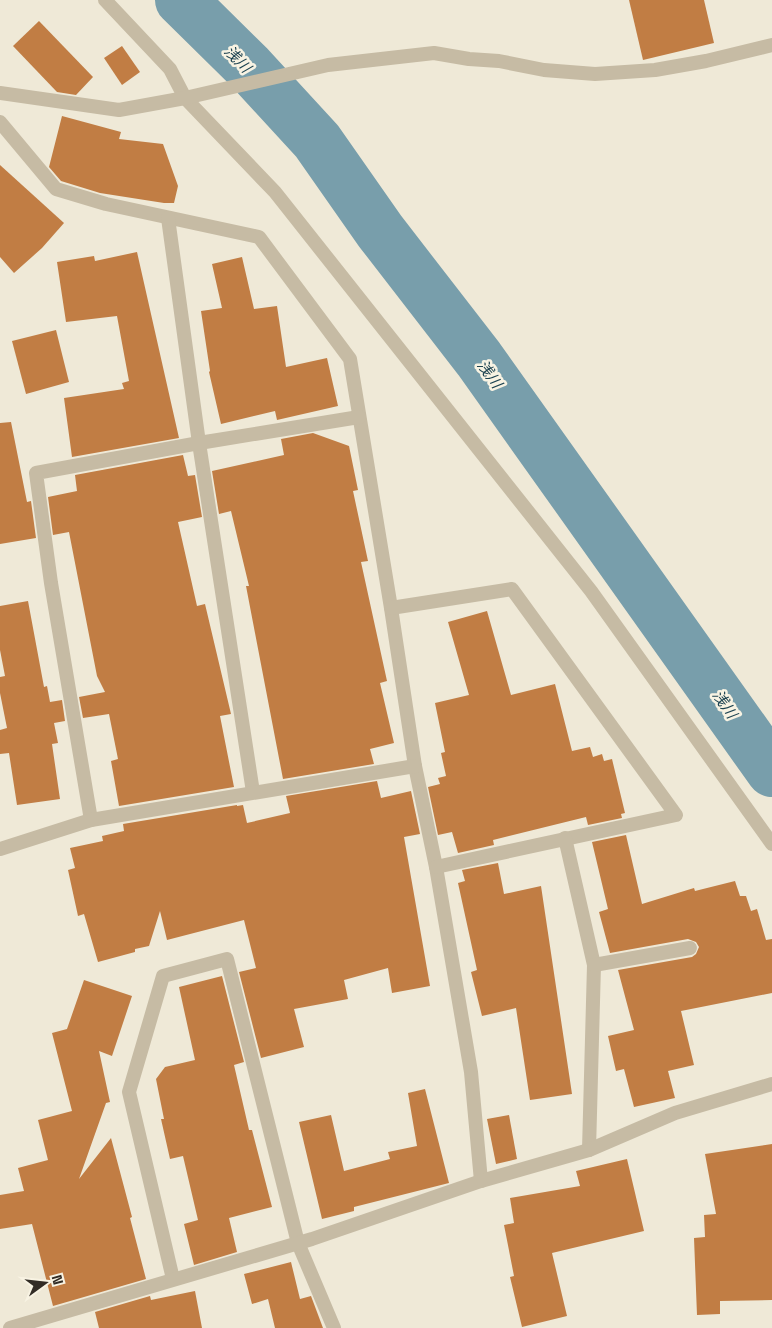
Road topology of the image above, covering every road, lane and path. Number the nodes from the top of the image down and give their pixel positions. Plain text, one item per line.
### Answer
1 (105, 0) edge
2 (772, 45) edge
3 (0, 93) edge
4 (185, 98) junction
5 (0, 122) edge
6 (168, 218) junction
7 (359, 417) junction
8 (199, 443) junction
9 (391, 608) junction
10 (415, 766) junction
11 (253, 792) junction
12 (92, 820) junction
13 (565, 838) junction
14 (772, 844) edge
15 (0, 849) edge
16 (436, 866) junction
17 (690, 948) dead end
18 (594, 965) junction
19 (772, 1084) edge
20 (589, 1150) junction
21 (481, 1182) junction
22 (298, 1243) junction
23 (173, 1279) junction
24 (10, 1328) edge
25 (334, 1328) edge

1 - 4 street
2 - 4 street
3 - 4 street
4 - 14 street
5 - 6 street
6 - 7 street
6 - 8 street
7 - 8 street
7 - 9 street
8 - 11 street
8 - 12 street
9 - 10 street
9 - 13 street
10 - 11 street
10 - 16 street
11 - 12 street
12 - 15 street
13 - 16 street
13 - 18 street
16 - 21 street
17 - 18 street
18 - 20 street
19 - 20 street
20 - 21 street
21 - 22 street
22 - 23 street
22 - 23 street
22 - 25 street
23 - 24 street

